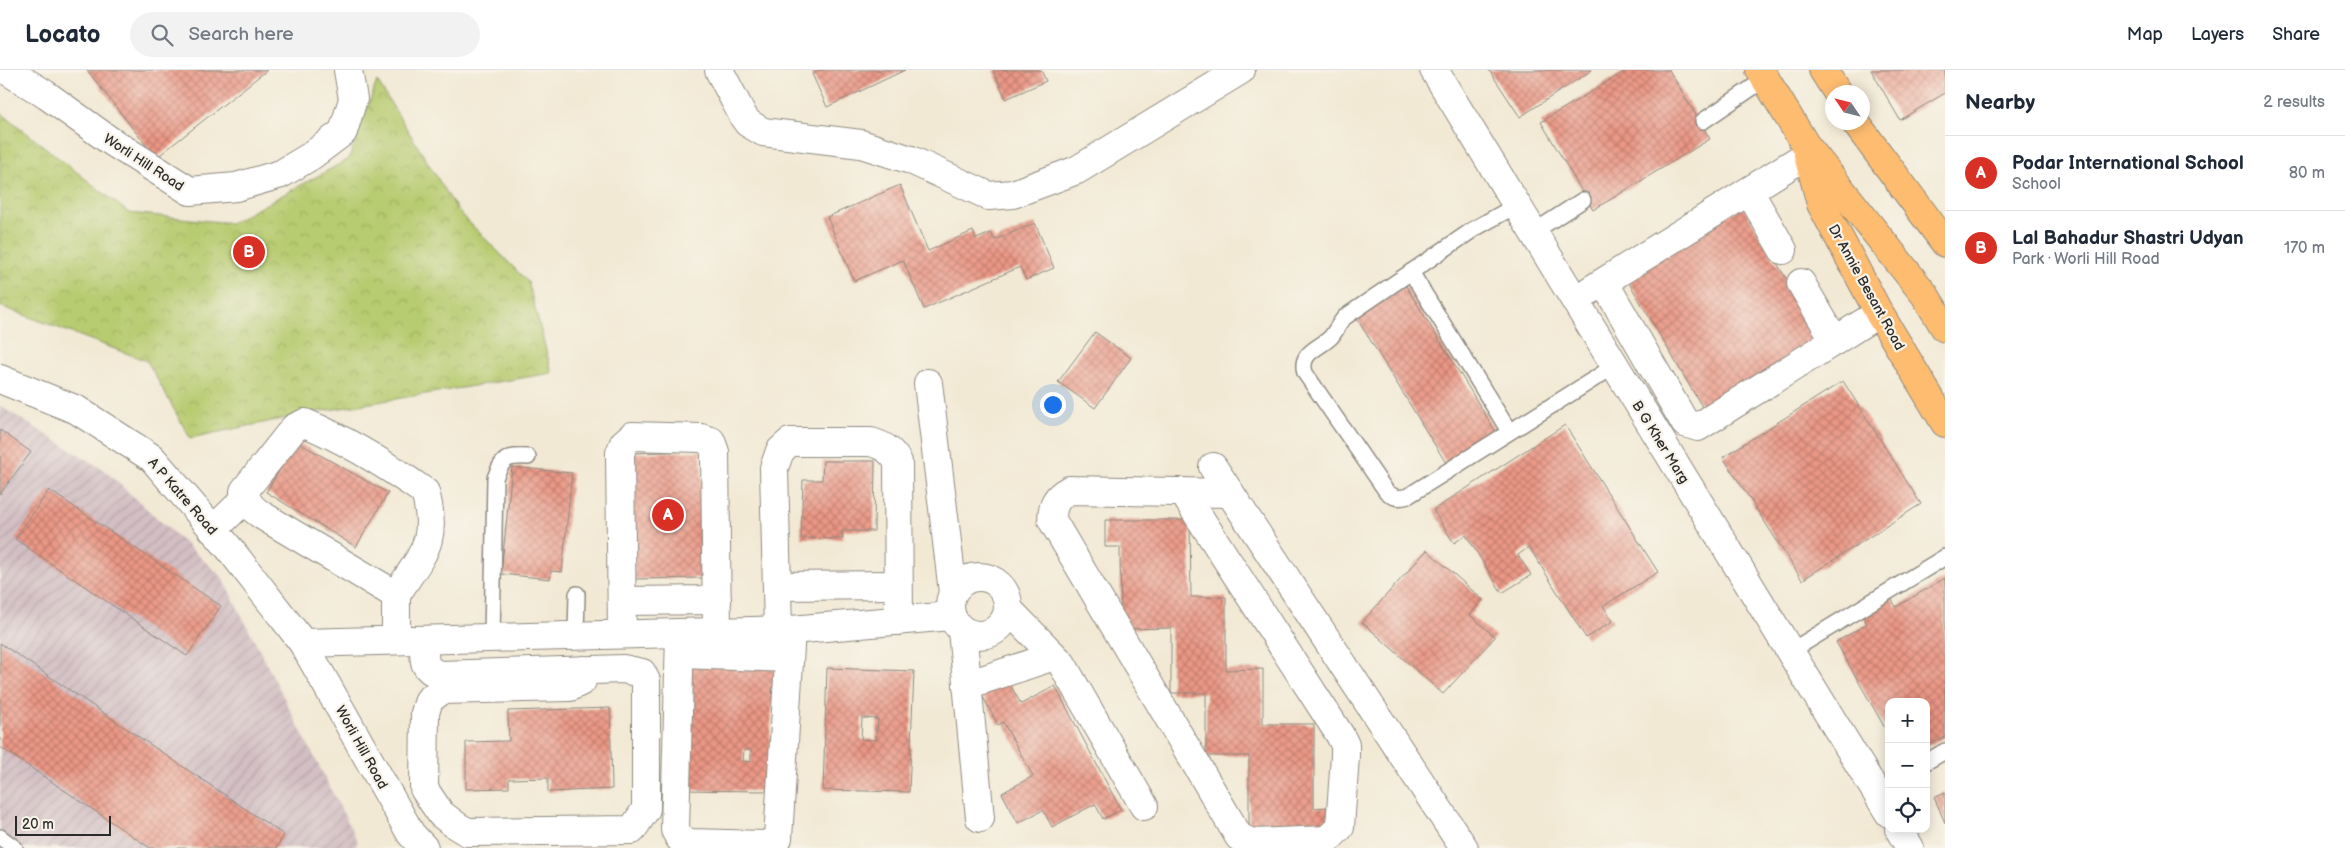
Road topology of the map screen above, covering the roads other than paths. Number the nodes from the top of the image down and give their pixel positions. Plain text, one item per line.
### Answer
1 (6, 70) edge
2 (348, 70) edge
3 (719, 70) edge
4 (1241, 70) edge
5 (1434, 70) edge
6 (1823, 70) edge
7 (1763, 75) edge
8 (1833, 85) edge
9 (1703, 121) dead end
10 (1861, 130) edge
11 (1807, 149) junction
12 (1749, 191) junction
13 (1583, 200) dead end
14 (1515, 206) junction
15 (1532, 233) junction
16 (1945, 243) edge
17 (1783, 250) dead end
18 (1411, 272) junction
19 (1604, 282) junction
20 (1801, 283) dead end
21 (1574, 301) junction
22 (1879, 313) junction
23 (1945, 328) edge
24 (1834, 341) junction
25 (1614, 367) junction
26 (0, 379) edge
27 (928, 383) dead end
28 (1945, 423) edge
29 (1509, 431) junction
30 (528, 457) dead end
31 (1213, 466) dead end
32 (1182, 492) junction
33 (1230, 493) junction
34 (246, 498) junction
35 (213, 530) junction
36 (1945, 557) edge
37 (898, 585) junction
38 (777, 586) junction
39 (577, 594) dead end
40 (396, 595) junction
41 (716, 600) junction
42 (622, 601) junction
43 (1008, 608) junction
44 (955, 613) junction
45 (899, 621) junction
46 (784, 630) junction
47 (717, 632) junction
48 (616, 634) junction
49 (576, 636) junction
50 (492, 638) junction
51 (396, 640) junction
52 (424, 640) junction
53 (303, 643) junction
54 (680, 643) junction
55 (1791, 651) junction
56 (1054, 656) junction
57 (788, 658) junction
58 (596, 670) junction
59 (968, 685) junction
60 (1945, 751) edge
61 (1930, 760) edge
62 (1884, 796) edge
63 (1144, 806) dead end
64 (980, 818) dead end
65 (1901, 833) edge
66 (0, 837) edge
67 (1246, 845) edge
68 (15, 848) edge
69 (424, 848) edge
70 (1464, 848) edge
71 (1910, 848) edge

1 - 2 street, Worli Hill Road
3 - 4 street
5 - 14 street, B G Kher Marg
6 - 8 main road
7 - 9 lane
7 - 11 main road, Dr Annie Besant Road
10 - 16 main road
11 - 12 street
11 - 22 main road, Dr Annie Besant Road
11 - 23 main road, Dr Annie Besant Road
12 - 17 street
12 - 19 street
13 - 15 lane
14 - 15 street, B G Kher Marg
14 - 18 lane
15 - 21 street, B G Kher Marg
18 - 29 lane
18 - 29 lane
19 - 21 street
19 - 24 street
20 - 24 street
21 - 25 street, B G Kher Marg
22 - 24 street
22 - 28 main road, Dr Annie Besant Road
25 - 29 lane
25 - 55 street, B G Kher Marg
26 - 35 street, A P Katre Road
27 - 44 street
30 - 50 lane
31 - 33 street
32 - 33 street
32 - 67 street
32 - 67 street
33 - 70 street
34 - 35 street
34 - 40 street
34 - 40 street
35 - 53 street, A P Katre Road
36 - 55 lane
37 - 38 street
37 - 38 street
37 - 45 street
38 - 46 street
39 - 49 lane
40 - 51 street
41 - 42 street
41 - 42 street
41 - 47 street
42 - 48 street
43 - 44 street
43 - 44 street
43 - 56 street
44 - 45 street
44 - 59 street
45 - 46 street
46 - 47 street
46 - 57 street
47 - 54 street
48 - 49 street
48 - 54 street
48 - 58 street
49 - 50 street
50 - 52 street
51 - 52 street
51 - 53 street
52 - 58 street
53 - 69 street, Worli Hill Road
54 - 57 street
54 - 57 street
55 - 62 street, B G Kher Marg
56 - 59 street
56 - 63 street
58 - 58 street
59 - 64 street
60 - 61 lane
65 - 71 street
66 - 68 lane

